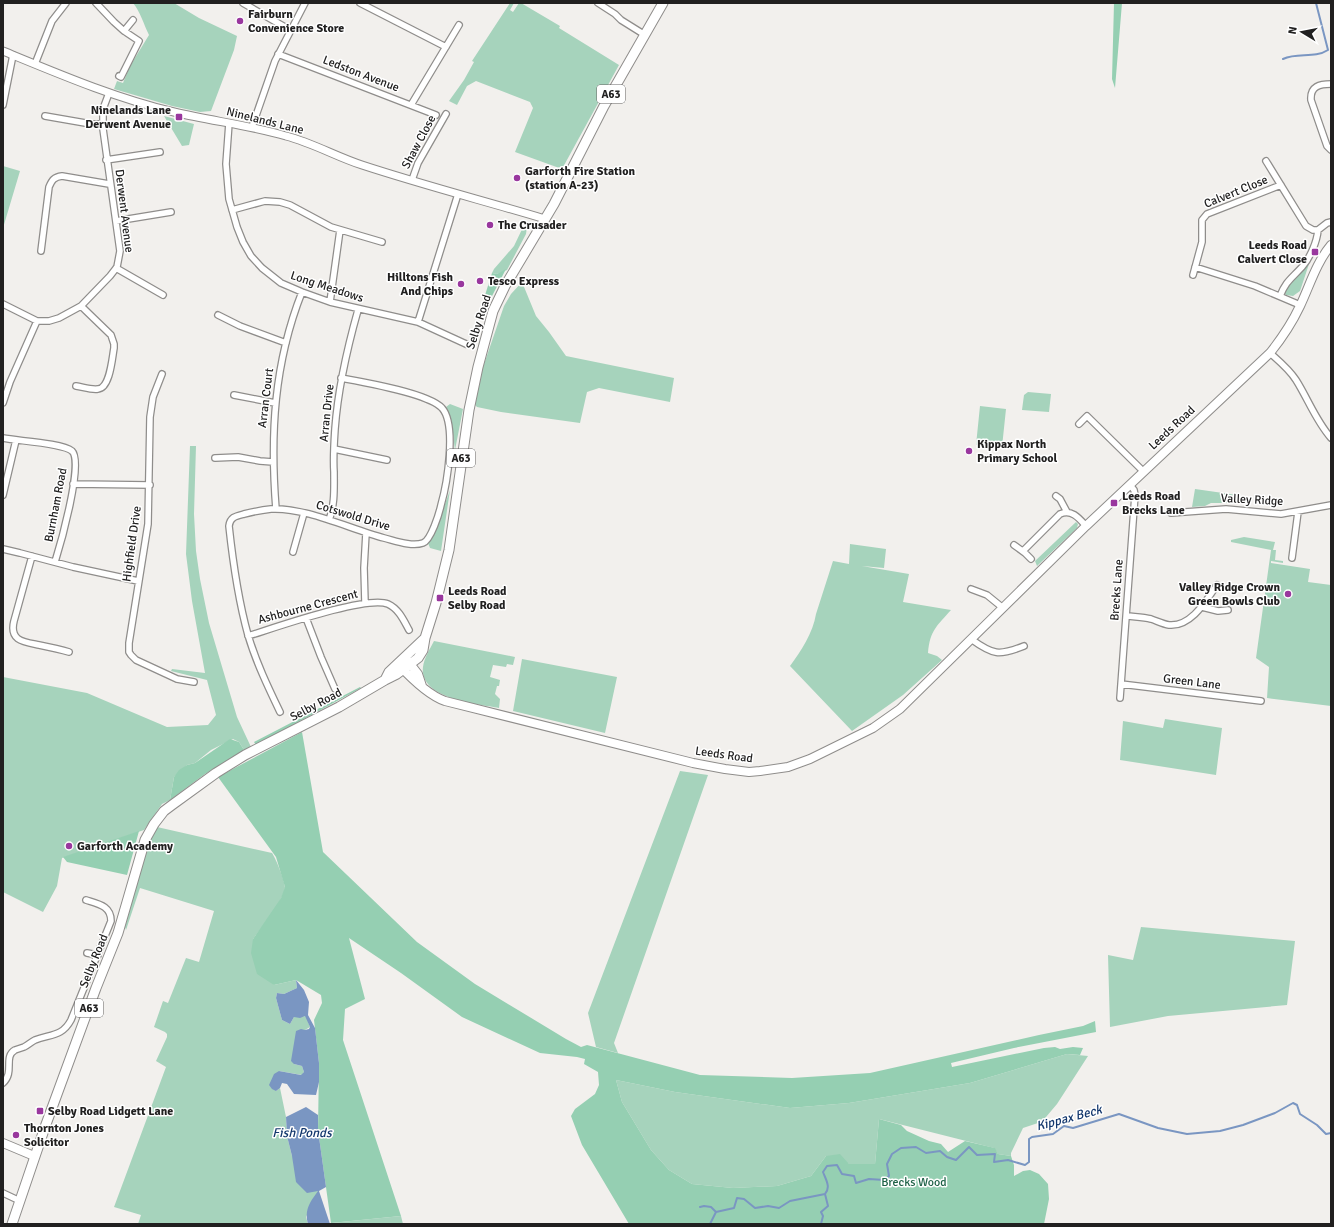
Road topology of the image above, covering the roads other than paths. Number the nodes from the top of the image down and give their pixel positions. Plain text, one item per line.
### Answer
1 (66, 3) edge
2 (96, 3) edge
3 (243, 3) edge
4 (305, 3) edge
5 (360, 3) edge
6 (598, 3) edge
7 (663, 3) edge
8 (133, 20) dead end
9 (460, 25) dead end
10 (124, 30) junction
11 (290, 30) junction
12 (645, 35) junction
13 (446, 47) junction
14 (3, 51) edge
15 (278, 54) junction
16 (13, 55) junction
17 (35, 64) junction
18 (120, 76) dead end
19 (1331, 84) edge
20 (109, 93) junction
21 (3, 105) edge
22 (411, 105) junction
23 (446, 114) dead end
24 (436, 115) dead end
25 (45, 116) dead end
26 (229, 123) junction
27 (102, 124) junction
28 (252, 127) junction
29 (1331, 150) edge
30 (160, 152) dead end
31 (106, 160) junction
32 (1266, 161) dead end
33 (412, 180) junction
34 (110, 184) junction
35 (1280, 185) junction
36 (458, 194) junction
37 (232, 210) junction
38 (171, 212) dead end
39 (546, 219) junction
40 (116, 221) junction
41 (1331, 222) edge
42 (340, 230) junction
43 (1318, 230) junction
44 (382, 242) dead end
45 (1331, 245) edge
46 (41, 251) dead end
47 (1195, 267) junction
48 (116, 268) junction
49 (1193, 275) dead end
50 (302, 292) junction
51 (163, 295) dead end
52 (1280, 296) junction
53 (330, 302) junction
54 (3, 304) edge
55 (1300, 305) junction
56 (81, 306) junction
57 (358, 310) junction
58 (218, 315) dead end
59 (37, 320) junction
60 (418, 322) junction
61 (286, 343) junction
62 (466, 344) dead end
63 (1270, 353) junction
64 (162, 374) dead end
65 (341, 378) junction
66 (76, 386) dead end
67 (234, 395) dead end
68 (3, 403) edge
69 (275, 403) junction
70 (1079, 424) dead end
71 (3, 438) edge
72 (1331, 438) edge
73 (16, 440) junction
74 (334, 448) junction
75 (215, 458) dead end
76 (387, 460) dead end
77 (273, 462) junction
78 (6, 468) edge
79 (1144, 472) junction
80 (73, 484) junction
81 (1130, 485) junction
82 (150, 486) junction
83 (3, 495) edge
84 (1056, 496) dead end
85 (1331, 505) edge
86 (276, 509) junction
87 (1067, 512) junction
88 (1298, 512) junction
89 (304, 513) junction
90 (1171, 513) dead end
91 (329, 520) junction
92 (1086, 526) junction
93 (366, 533) junction
94 (1014, 545) dead end
95 (3, 549) edge
96 (1023, 551) junction
97 (293, 552) dead end
98 (32, 556) junction
99 (1292, 558) dead end
100 (1031, 559) dead end
101 (55, 562) junction
102 (138, 581) junction
103 (1216, 585) dead end
104 (971, 589) dead end
105 (365, 603) junction
106 (1202, 607) junction
107 (1003, 608) junction
108 (1228, 610) dead end
109 (1127, 616) junction
110 (306, 618) junction
111 (409, 630) dead end
112 (248, 636) junction
113 (972, 639) junction
114 (1024, 646) dead end
115 (69, 652) dead end
116 (404, 664) junction
117 (194, 682) dead end
118 (1121, 684) junction
119 (335, 689) dead end
120 (1120, 698) dead end
121 (1260, 701) dead end
122 (280, 712) dead end
123 (86, 900) dead end
124 (87, 953) dead end
125 (98, 955) junction
126 (3, 1083) edge
127 (3, 1143) edge
128 (34, 1156) junction
129 (3, 1193) edge
130 (20, 1201) junction
131 (12, 1224) edge

1 - 17 street
2 - 10 street
3 - 11 street
4 - 11 street
5 - 13 street
6 - 12 street
7 - 12 highway, Selby Road / A63
8 - 10 street
9 - 13 street
10 - 18 street
11 - 15 street
12 - 39 highway, Selby Road / A63
13 - 22 street
14 - 16 street, Ninelands Lane
15 - 22 street, Ledston Avenue
15 - 28 street
16 - 17 street, Ninelands Lane
16 - 21 street
17 - 20 street, Ninelands Lane
19 - 29 street
20 - 26 street, Ninelands Lane
20 - 27 street, Derwent Avenue
22 - 24 street, Ledston Avenue
23 - 33 street, Shaw Close
25 - 27 street
26 - 28 street, Ninelands Lane
26 - 37 street, Long Meadows
27 - 31 street, Derwent Avenue
28 - 33 street, Ninelands Lane
30 - 31 street
31 - 34 street, Derwent Avenue
32 - 35 street
33 - 36 street, Ninelands Lane
34 - 40 street, Derwent Avenue
34 - 46 street
35 - 43 street
35 - 47 street, Calvert Close
36 - 39 street, Ninelands Lane
36 - 60 street
37 - 42 street
37 - 50 street, Long Meadows
38 - 40 street
39 - 116 highway, Selby Road / A63
40 - 48 street, Derwent Avenue
41 - 43 street
42 - 44 street
42 - 53 street
43 - 52 street
45 - 55 main road, Leeds Road
47 - 49 street, Calvert Close
47 - 52 street
48 - 51 street
48 - 56 street, Derwent Avenue
50 - 53 street, Long Meadows
50 - 61 street, Arran Court
52 - 55 street
53 - 57 street, Long Meadows
54 - 59 street, Derwent Avenue
55 - 63 main road, Leeds Road
56 - 59 street, Derwent Avenue
56 - 66 street
57 - 60 street, Long Meadows
57 - 65 street, Arran Drive
58 - 61 street
59 - 68 street
60 - 62 street, Long Meadows
61 - 69 street, Arran Court
63 - 72 street
63 - 79 main road, Leeds Road
64 - 82 street, Highfield Drive
65 - 74 street, Arran Drive
65 - 93 street, Cotswold Drive
67 - 69 street
69 - 77 street, Arran Court
70 - 79 street
71 - 73 street, Burnham Road
73 - 78 street
73 - 80 street, Burnham Road
74 - 76 street
74 - 91 street, Arran Drive
75 - 77 street
77 - 86 street, Arran Court
78 - 83 street
79 - 81 main road, Leeds Road
80 - 82 street
80 - 101 street, Burnham Road
81 - 92 main road, Leeds Road
81 - 109 street, Brecks Lane
82 - 102 street, Highfield Drive
84 - 87 street
85 - 88 street, Valley Ridge
86 - 89 street, Cotswold Drive
86 - 112 street, Cotswold Drive
87 - 92 street
87 - 96 street
88 - 90 street, Valley Ridge
88 - 99 street
89 - 91 street, Cotswold Drive
89 - 97 street
91 - 93 street, Cotswold Drive
92 - 107 main road, Leeds Road
93 - 105 street
94 - 96 street
95 - 98 street
96 - 100 street
98 - 101 street
98 - 115 street
101 - 102 street
102 - 117 street, Highfield Drive
103 - 106 street
104 - 107 street
105 - 110 street, Ashbourne Crescent
105 - 111 street, Ashbourne Crescent
106 - 108 street
106 - 109 street
107 - 113 main road, Leeds Road
109 - 118 street, Brecks Lane
110 - 112 street, Ashbourne Crescent
110 - 119 street
112 - 122 street, Cotswold Drive
113 - 114 street
113 - 116 main road, Leeds Road
116 - 128 highway, Selby Road / A63
118 - 120 street, Brecks Lane
118 - 121 street, Green Lane
123 - 125 street
124 - 125 street
125 - 126 street
127 - 128 main road
128 - 130 highway, Selby Road / A63
129 - 130 street
130 - 131 highway, Selby Road / A63

